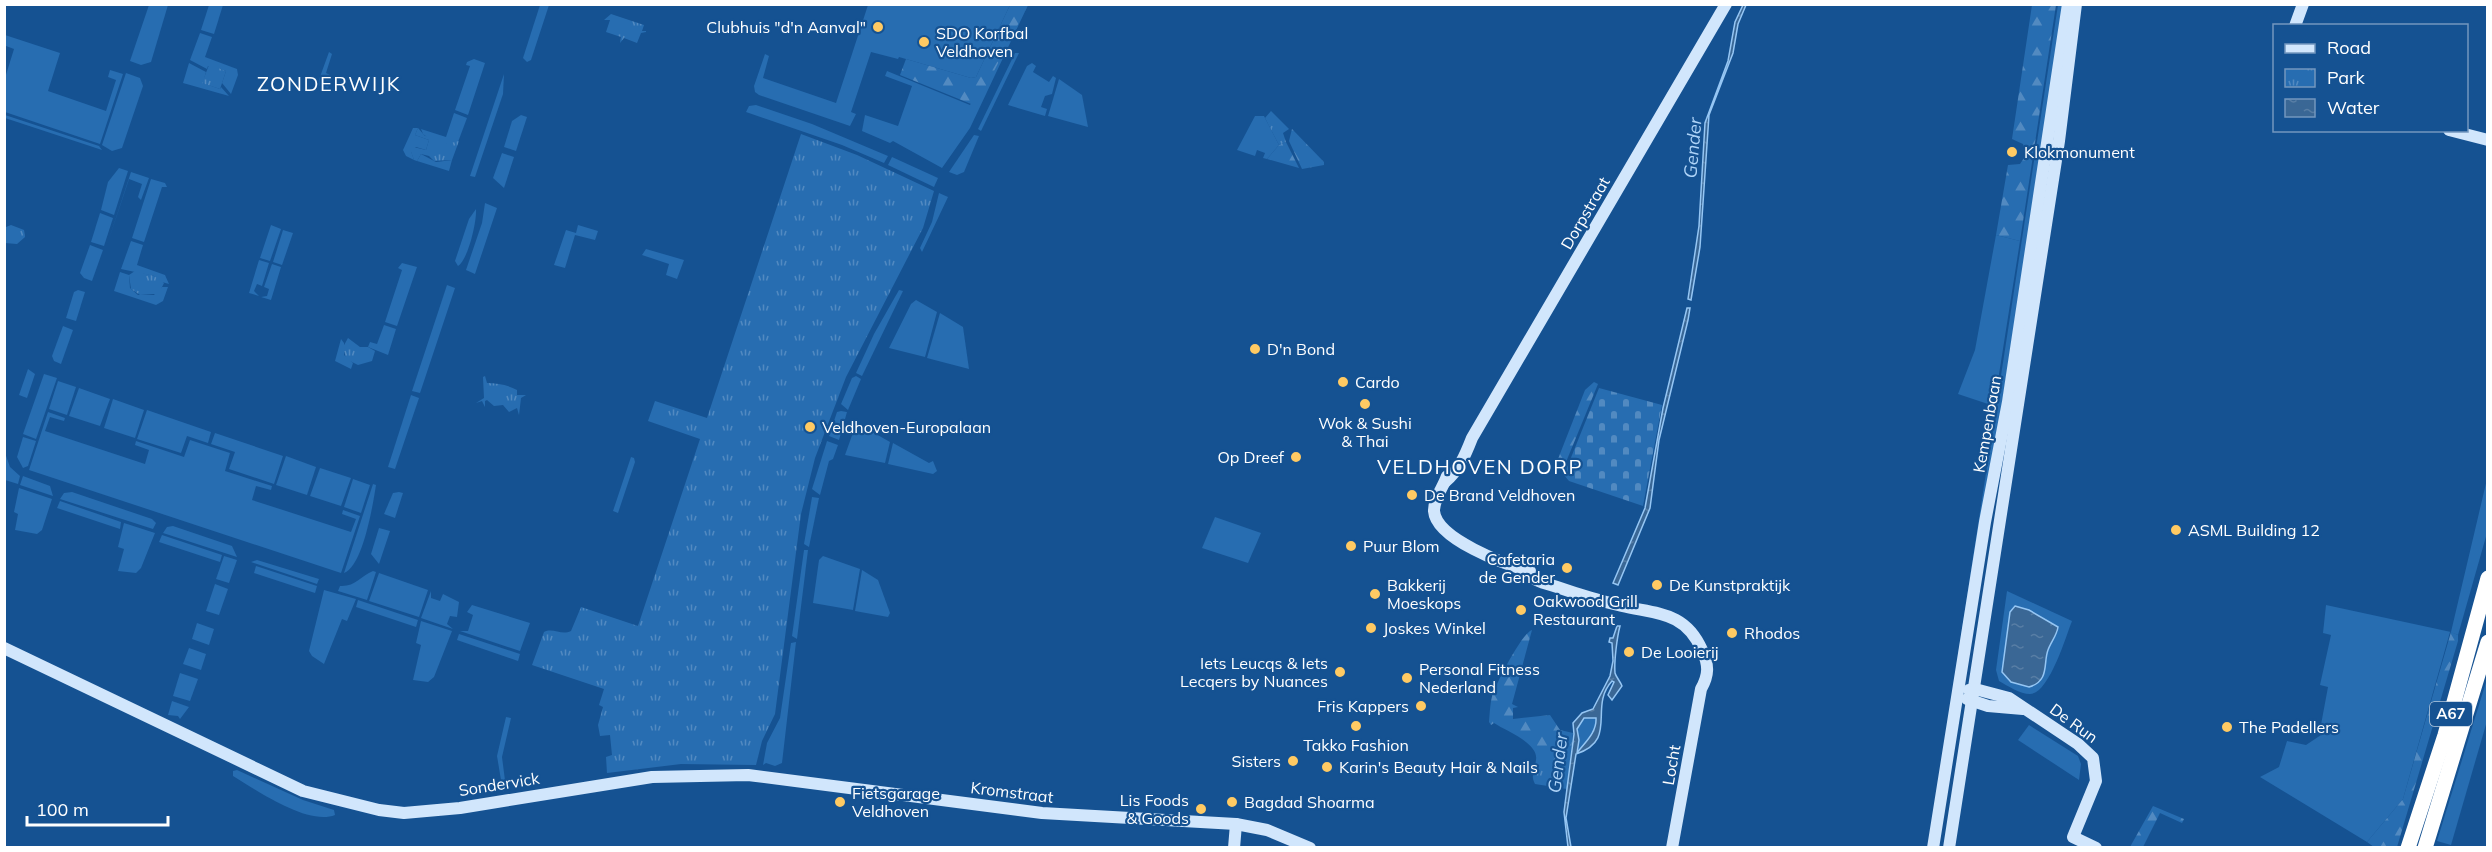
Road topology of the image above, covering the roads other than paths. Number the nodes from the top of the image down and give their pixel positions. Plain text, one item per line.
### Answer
1 (1726, 4) edge
2 (2068, 4) edge
3 (2076, 4) edge
4 (2303, 4) edge
5 (2296, 24) edge
6 (2457, 132) edge
7 (2487, 140) edge
8 (2487, 578) edge
9 (2487, 642) edge
10 (4, 648) edge
11 (1702, 650) joint
12 (1975, 689) junction
13 (1958, 694) junction
14 (1973, 702) junction
15 (2025, 709) junction
16 (785, 778) joint
17 (1236, 824) junction
18 (1234, 848) edge
19 (1310, 848) edge
20 (1672, 848) edge
21 (1933, 848) edge
22 (1949, 848) edge
23 (2096, 848) edge
24 (2409, 848) edge
25 (2425, 848) edge

1 - 11 street, Dorpstraat
2 - 13 street, Kempenbaan
3 - 12 street, Kempenbaan
4 - 5 street
6 - 7 street
8 - 24 highway, A67
9 - 25 highway, A67
10 - 16 street, Sondervick
11 - 20 street, Locht
12 - 13 street
12 - 14 street, Kempenbaan
12 - 15 street, De Run
13 - 14 street, De Run
13 - 21 street, Kempenbaan
14 - 15 street, De Run
14 - 22 street, Kempenbaan
15 - 23 street, De Run
16 - 17 street, Kromstraat
17 - 18 street
17 - 19 street, Kromstraat

